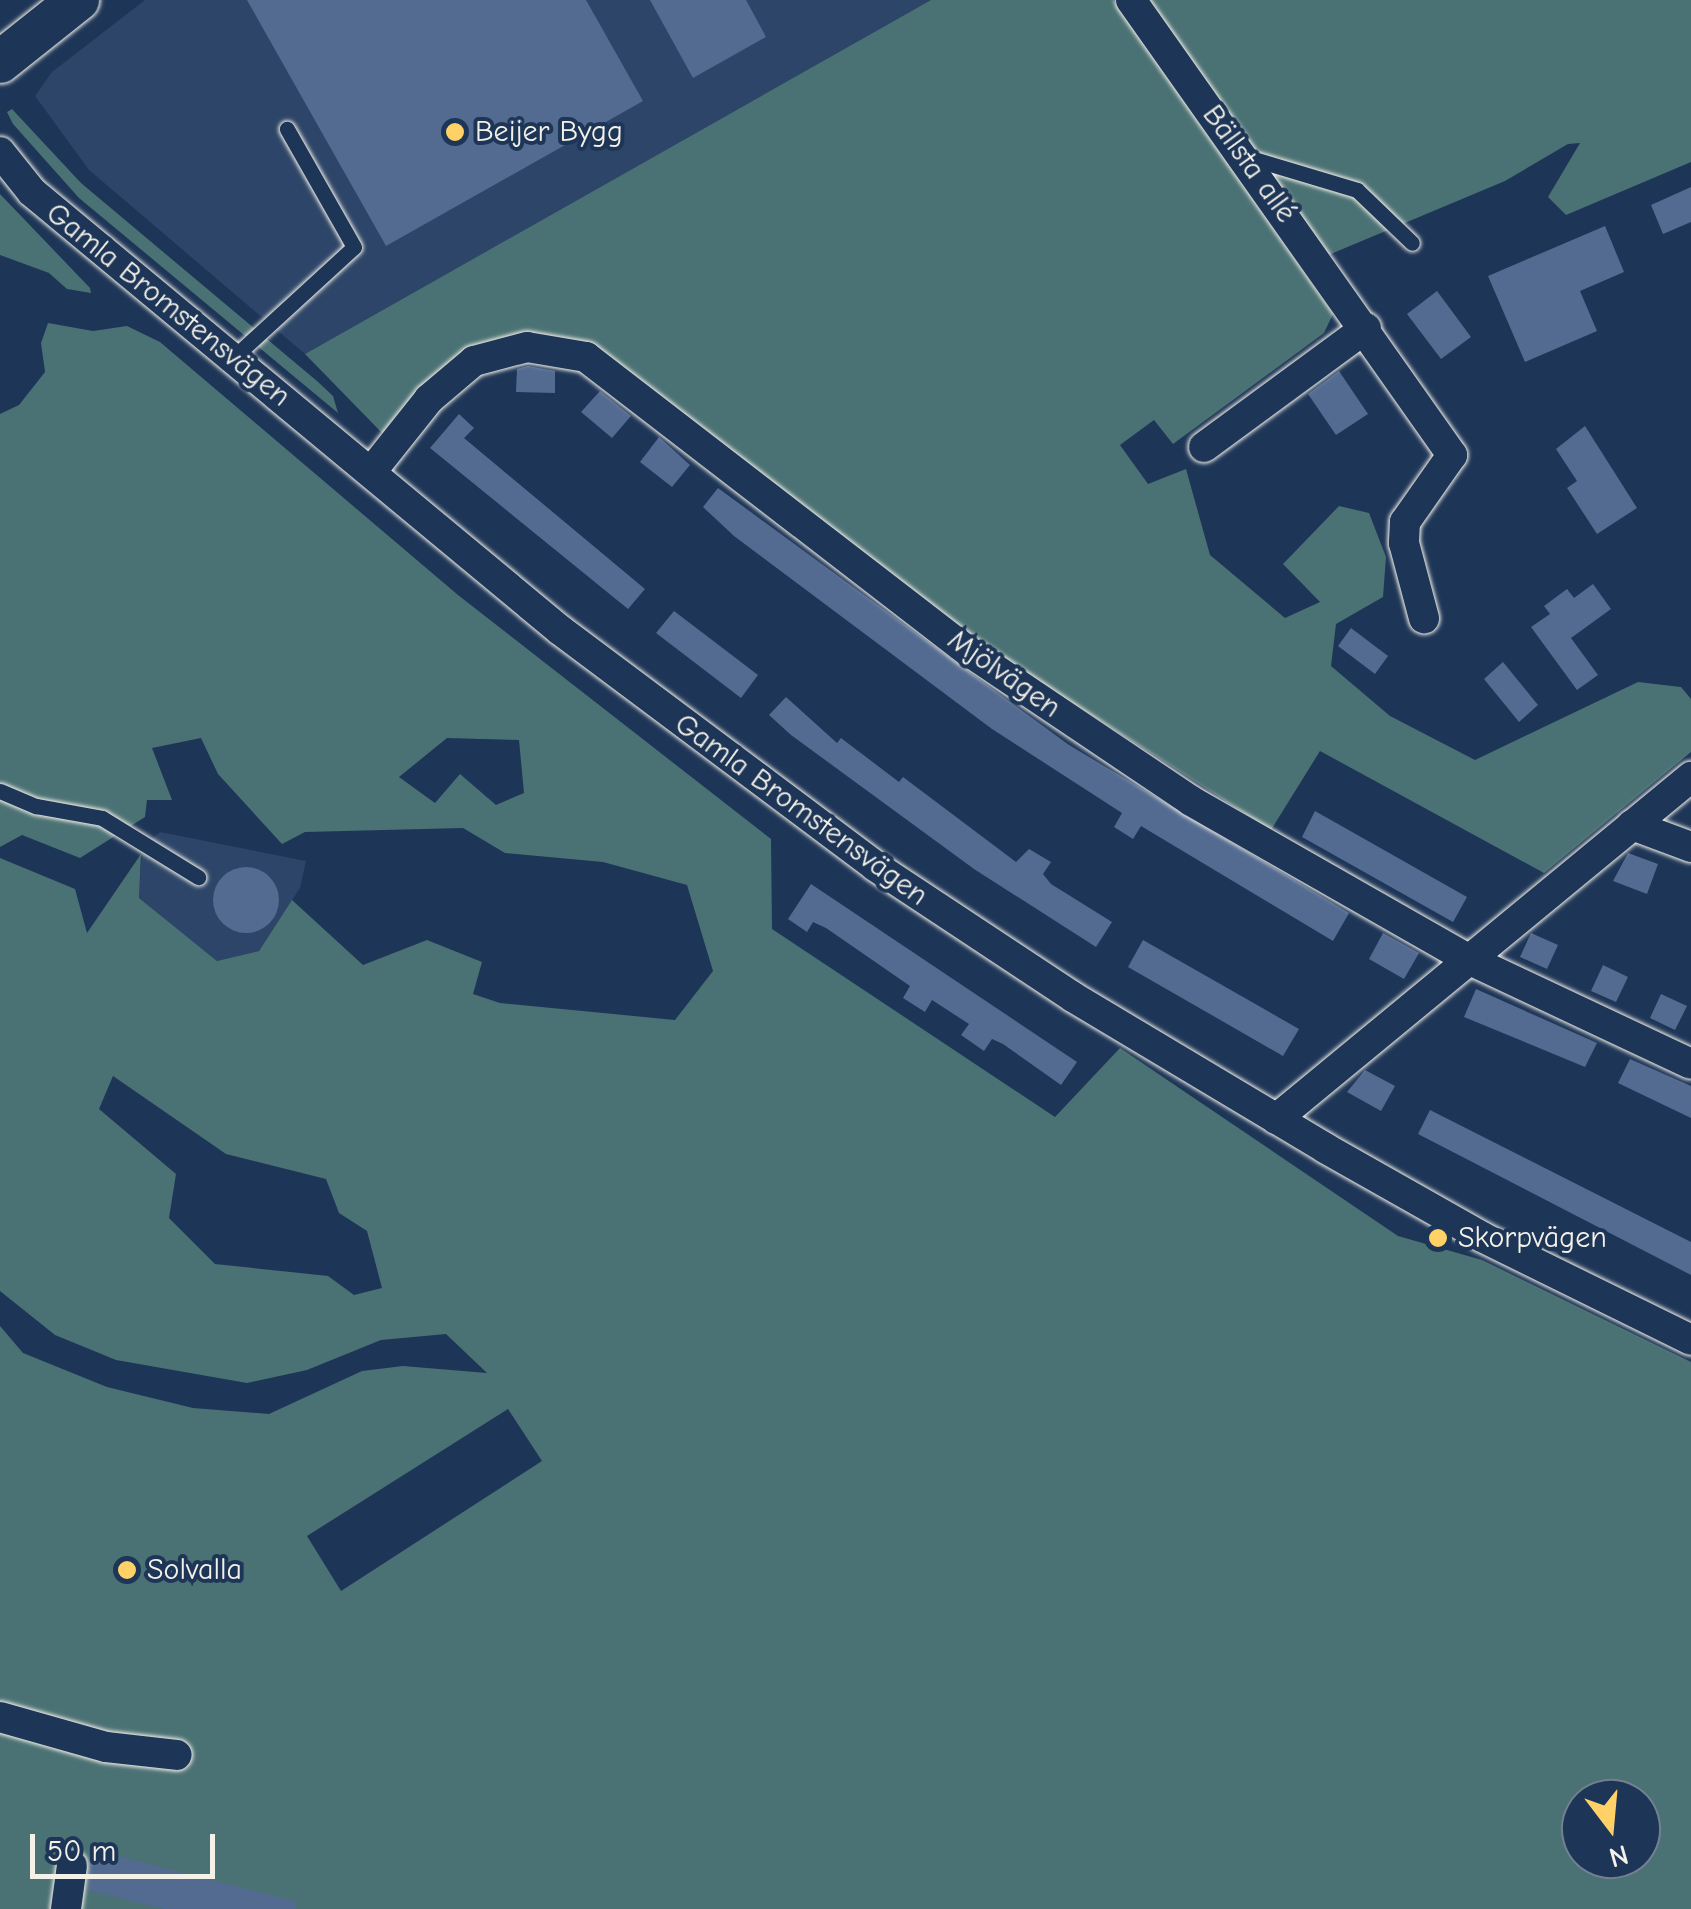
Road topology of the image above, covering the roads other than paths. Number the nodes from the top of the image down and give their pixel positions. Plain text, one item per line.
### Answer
1 (52, 0) edge
2 (78, 0) edge
3 (1131, 0) edge
4 (0, 27) edge
5 (0, 62) edge
6 (287, 129) dead end
7 (0, 152) edge
8 (1244, 156) junction
9 (1412, 243) dead end
10 (1366, 328) junction
11 (235, 356) junction
12 (1204, 447) dead end
13 (372, 472) junction
14 (1424, 618) dead end
15 (1691, 777) edge
16 (0, 791) edge
17 (1632, 825) junction
18 (1691, 847) edge
19 (198, 877) dead end
20 (1468, 959) junction
21 (1691, 1064) edge
22 (1276, 1120) junction
23 (1691, 1340) edge
24 (0, 1717) edge
25 (177, 1755) dead end
26 (72, 1864) dead end
27 (66, 1909) edge

1 - 4 street
2 - 5 street
3 - 8 street, Bällsta allé
6 - 11 lane
7 - 11 street, Gamla Bromstensvägen
8 - 9 lane
8 - 10 street, Bällsta allé
10 - 12 street
10 - 14 street, Bällsta allé
11 - 13 street, Gamla Bromstensvägen
13 - 20 street, Mjölvägen
13 - 22 street, Gamla Bromstensvägen
15 - 17 street
16 - 19 lane
17 - 18 street
17 - 20 street
20 - 21 street, Mjölvägen
20 - 22 street
22 - 23 street, Gamla Bromstensvägen
24 - 25 street
26 - 27 street

